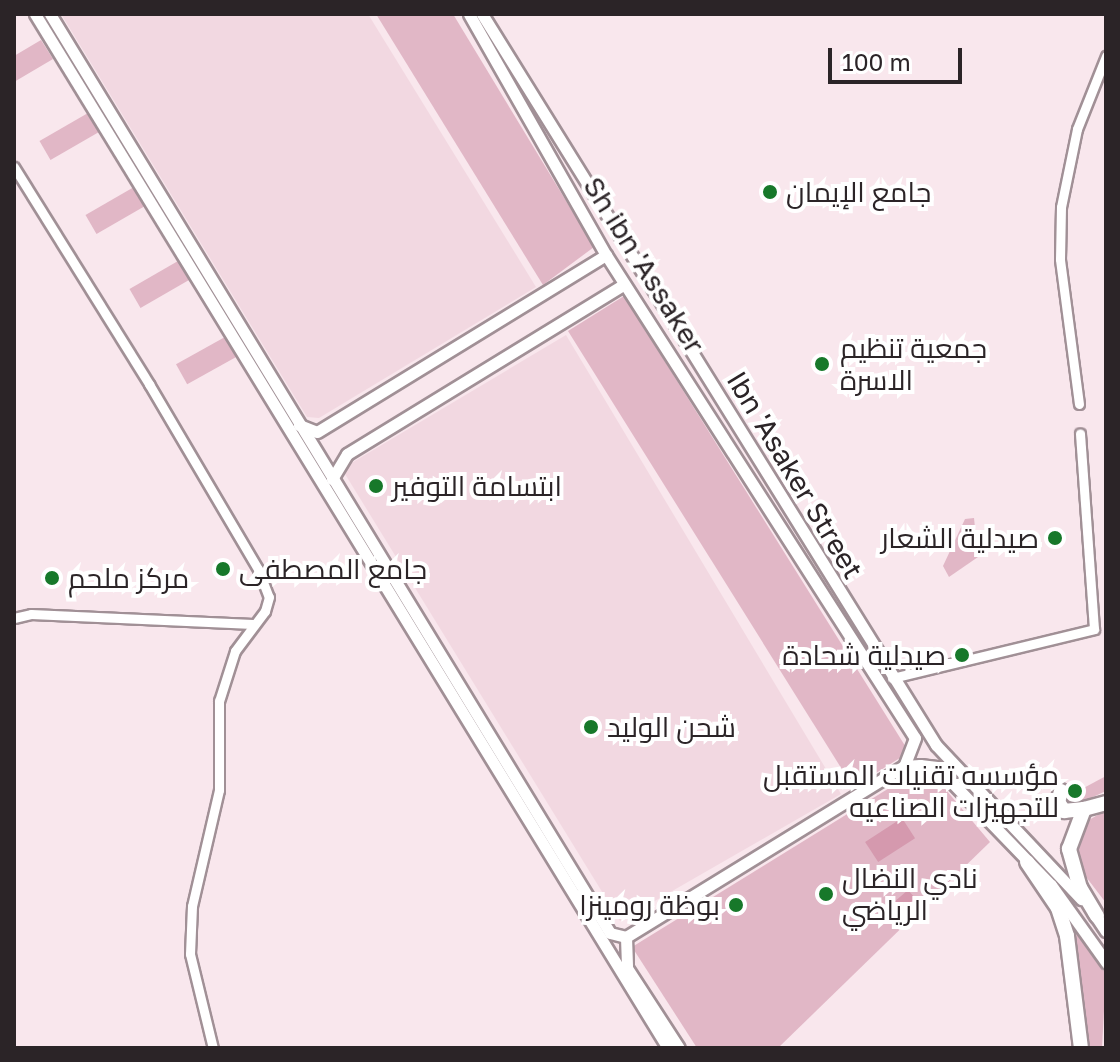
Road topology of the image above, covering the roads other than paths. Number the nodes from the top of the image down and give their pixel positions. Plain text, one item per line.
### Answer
1 (35, 14) edge
2 (50, 14) edge
3 (469, 14) edge
4 (482, 14) edge
5 (1106, 56) edge
6 (14, 167) edge
7 (606, 255) junction
8 (624, 284) junction
9 (1079, 404) dead end
10 (299, 425) junction
11 (1080, 433) dead end
12 (332, 479) junction
13 (14, 618) edge
14 (253, 624) junction
15 (892, 678) junction
16 (904, 766) junction
17 (1061, 791) dead end
18 (1106, 803) edge
19 (1084, 809) junction
20 (1027, 862) junction
21 (1097, 916) junction
22 (1106, 931) edge
23 (626, 937) junction
24 (1106, 962) edge
25 (213, 1048) edge
26 (668, 1048) edge
27 (679, 1048) edge
28 (1081, 1048) edge

1 - 26 main road
2 - 10 main road
3 - 7 main road, Sh ibn 'Assaker
4 - 15 main road, Ibn 'Asaker Street
5 - 9 street
6 - 14 street
7 - 8 main road, Sh ibn 'Assaker
7 - 10 main road
8 - 12 main road
8 - 16 main road, Sh ibn 'Assaker
10 - 12 main road
11 - 15 street
12 - 23 main road
13 - 14 street
14 - 25 street
15 - 21 main road, Ibn 'Asaker Street
16 - 20 main road
16 - 23 main road
17 - 19 highway
18 - 19 highway
19 - 21 highway
20 - 24 main road
20 - 28 highway
21 - 22 main road, Ibn 'Asaker Street
23 - 27 main road

